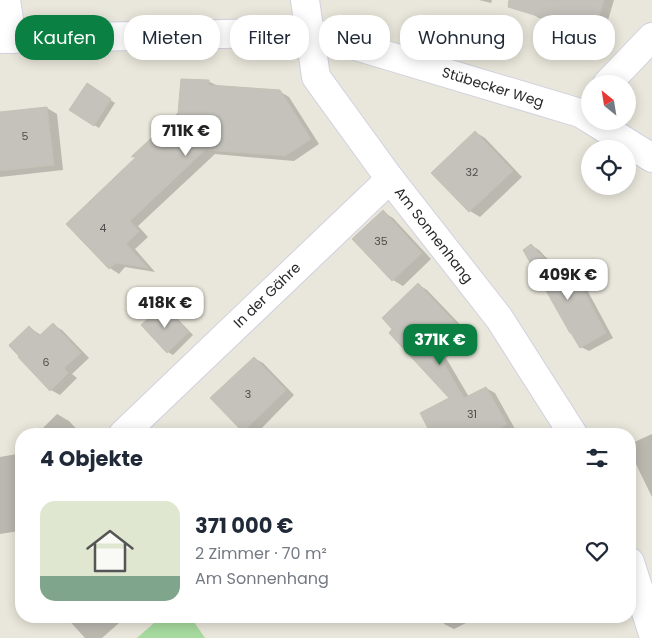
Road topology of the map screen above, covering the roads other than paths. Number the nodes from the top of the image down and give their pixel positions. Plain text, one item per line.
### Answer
1 (6, 0) edge
2 (305, 0) edge
3 (307, 15) edge
4 (309, 32) joint
5 (230, 34) edge
6 (652, 37) edge
7 (6, 39) edge
8 (616, 75) edge
9 (581, 112) edge
10 (611, 130) edge
11 (652, 158) edge
12 (390, 179) junction
13 (129, 428) edge
14 (568, 428) edge
15 (636, 581) edge
16 (652, 631) edge

1 - 7 street
2 - 3 street, Am Sonnenhang
4 - 9 street, Stübecker Weg
4 - 12 street, Am Sonnenhang
5 - 7 street, Stübecker Weg
6 - 8 street
10 - 11 street, Stübecker Weg
12 - 13 street, In der Gähre
12 - 14 street, Am Sonnenhang
15 - 16 street

